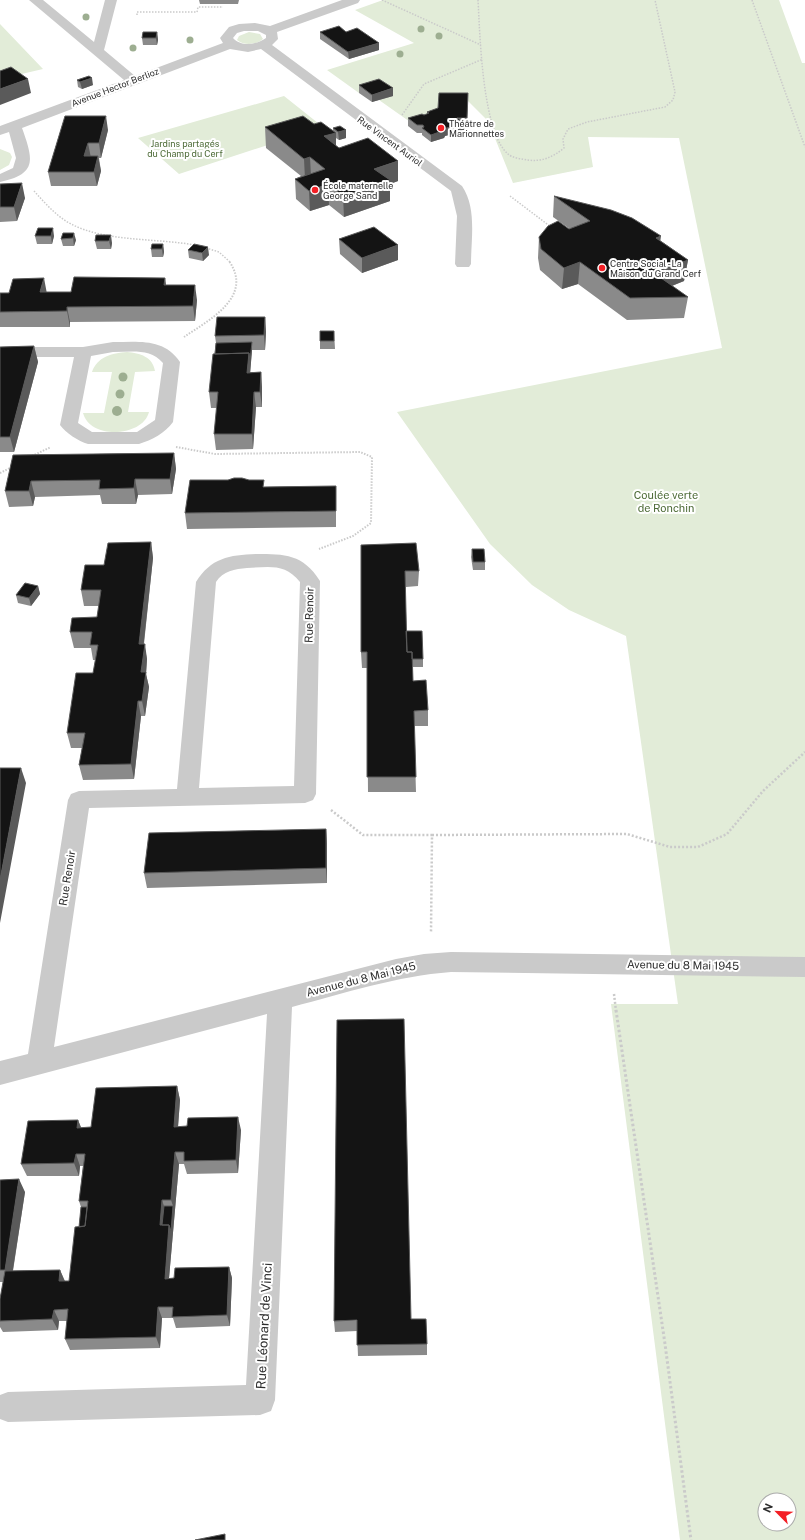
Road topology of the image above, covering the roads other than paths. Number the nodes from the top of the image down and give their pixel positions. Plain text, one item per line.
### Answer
1 (35, 0) edge
2 (111, 0) edge
3 (354, 0) edge
4 (269, 31) junction
5 (231, 44) junction
6 (263, 45) junction
7 (98, 50) junction
8 (132, 80) junction
9 (14, 125) junction
10 (0, 131) edge
11 (6, 177) edge
12 (463, 264) dead end
13 (0, 352) edge
14 (83, 352) junction
15 (187, 796) junction
16 (805, 967) edge
17 (280, 999) junction
18 (38, 1063) junction
19 (0, 1074) edge
20 (8, 1407) dead end

1 - 7 street
2 - 7 street
3 - 4 street
4 - 5 street
4 - 6 street
5 - 6 street
5 - 8 street, Avenue Hector Berlioz
6 - 12 street, Rue Vincent Auriol
7 - 8 street
8 - 9 street, Avenue Hector Berlioz
9 - 10 street, Avenue Hector Berlioz
9 - 11 street
13 - 14 street
14 - 14 street
15 - 15 street, Rue Renoir
15 - 18 street, Rue Renoir
16 - 17 street, Avenue du 8 Mai 1945
17 - 18 street, Avenue du 8 Mai 1945
17 - 20 street, Rue Léonard de Vinci
18 - 19 street, Avenue du 8 Mai 1945

